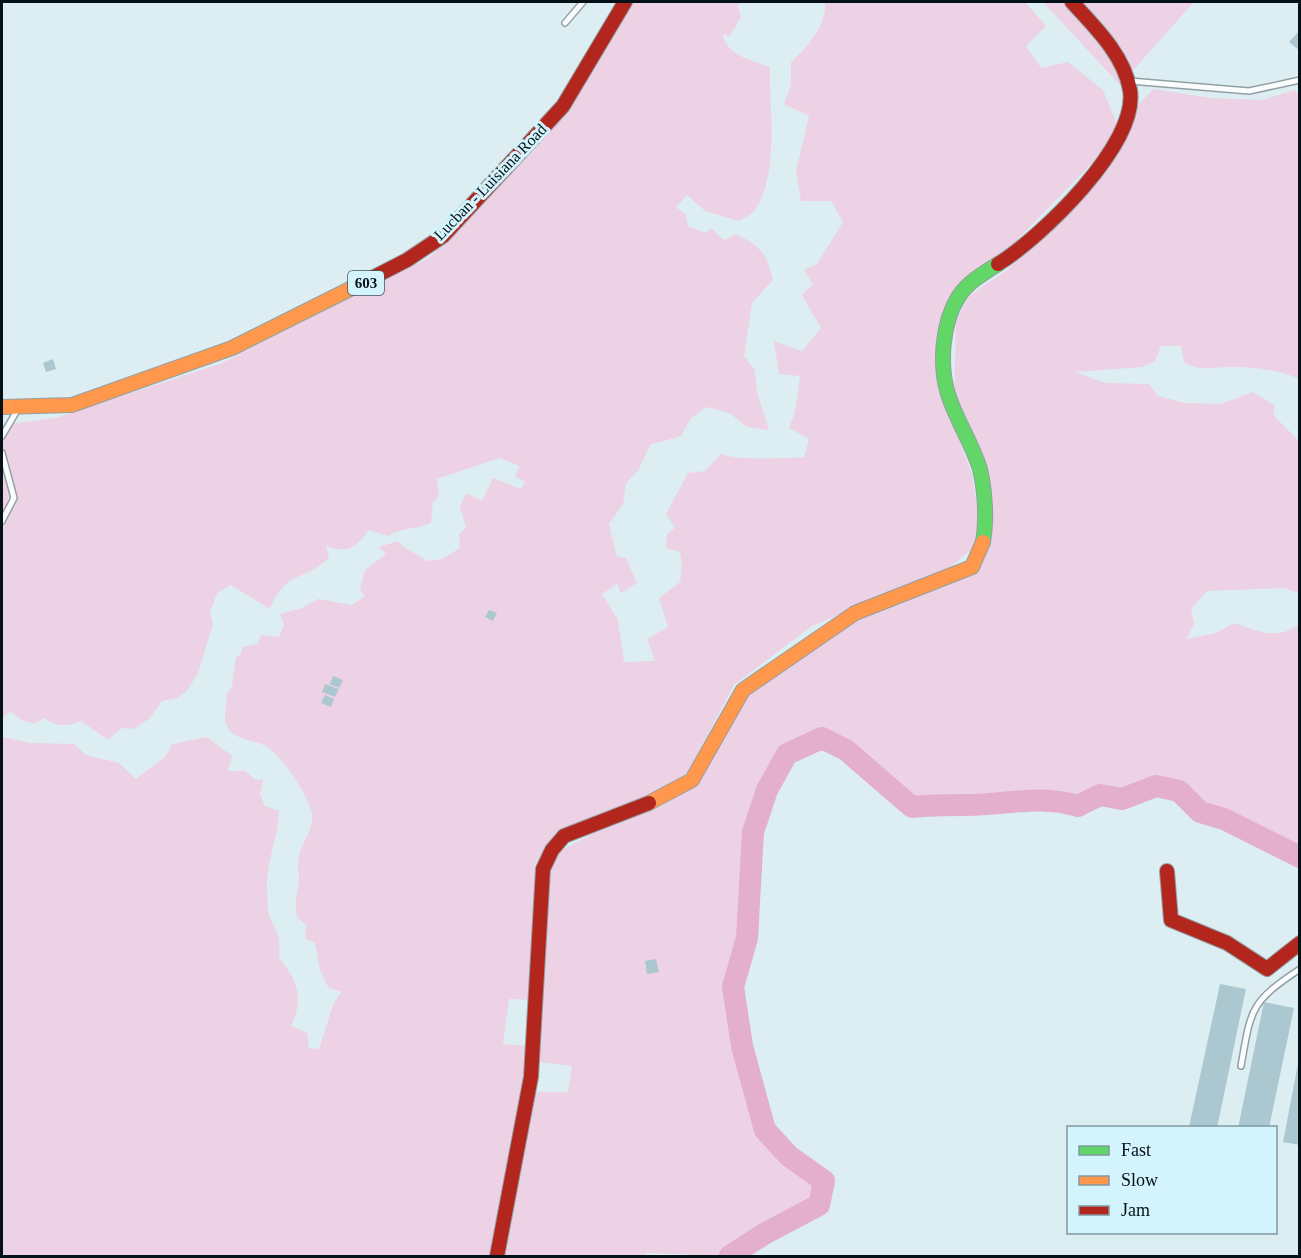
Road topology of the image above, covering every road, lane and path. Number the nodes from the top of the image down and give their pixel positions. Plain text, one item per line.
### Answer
1 (583, 2) edge
2 (625, 2) edge
3 (1072, 2) edge
4 (566, 23) dead end
5 (1299, 80) edge
6 (1128, 81) junction
7 (2, 407) edge
8 (19, 408) junction
9 (2, 436) edge
10 (2, 453) edge
11 (2, 521) edge
12 (1167, 871) dead end
13 (1299, 943) edge
14 (1299, 969) edge
15 (1241, 1066) dead end
16 (498, 1257) edge

1 - 4 lane
2 - 8 street, Lucban - Luisiana Road / 603
3 - 6 street
5 - 6 lane
6 - 16 street
7 - 8 street, Lucban - Luisiana Road / 603
8 - 9 lane
10 - 11 lane
12 - 13 street
14 - 15 lane

